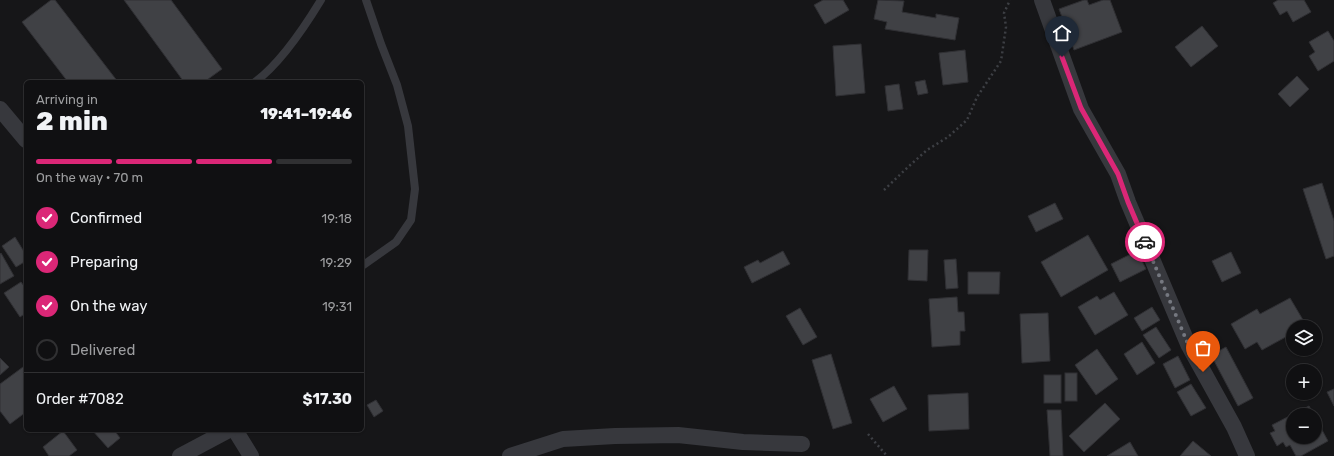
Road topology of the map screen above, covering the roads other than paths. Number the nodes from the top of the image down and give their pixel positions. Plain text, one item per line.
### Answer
1 (321, 0) edge
2 (366, 0) edge
3 (1042, 0) edge
4 (258, 80) edge
5 (0, 109) edge
6 (24, 138) edge
7 (364, 265) edge
8 (225, 432) edge
9 (236, 432) edge
10 (802, 444) dead end
11 (180, 456) edge
12 (251, 456) edge
13 (510, 456) edge
14 (1247, 456) edge

1 - 4 lane
2 - 7 lane
3 - 14 street
5 - 6 street
8 - 11 street
9 - 12 street
10 - 13 street

